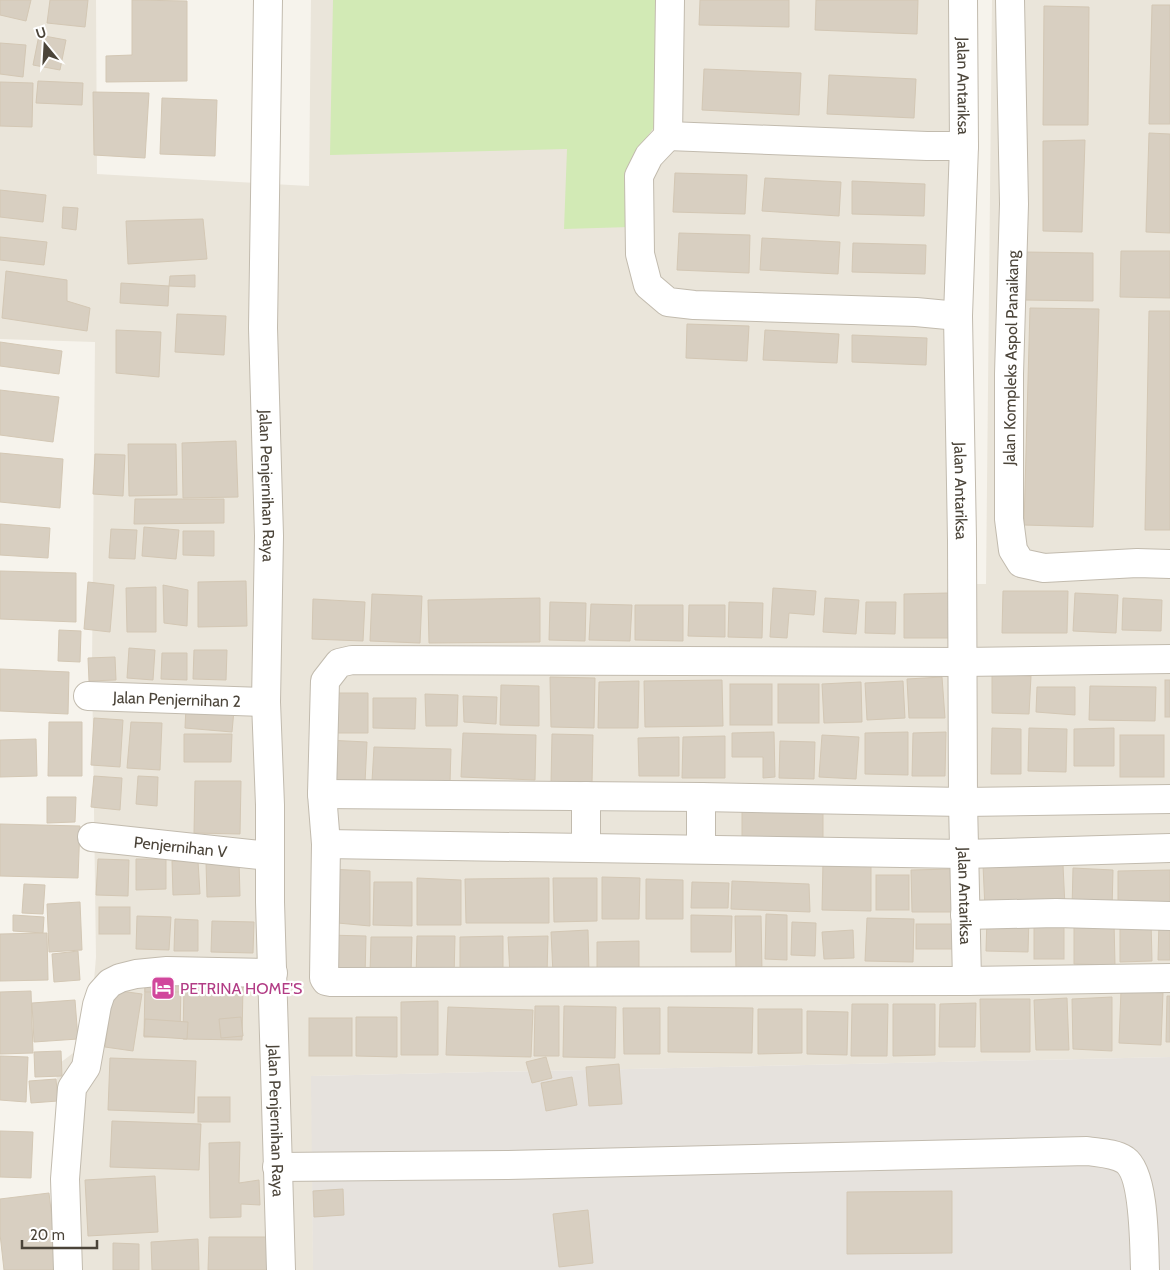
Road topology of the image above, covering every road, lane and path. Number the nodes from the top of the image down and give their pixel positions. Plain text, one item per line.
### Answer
1 (268, 0) edge
2 (670, 0) edge
3 (963, 0) edge
4 (1010, 0) edge
5 (668, 136) junction
6 (964, 146) junction
7 (958, 316) junction
8 (1170, 564) edge
9 (1170, 659) edge
10 (962, 662) junction
11 (88, 696) dead end
12 (266, 702) junction
13 (322, 794) junction
14 (586, 796) junction
15 (701, 797) junction
16 (1170, 799) edge
17 (963, 802) junction
18 (92, 837) dead end
19 (326, 844) junction
20 (586, 847) junction
21 (1170, 848) edge
22 (701, 849) junction
23 (964, 854) junction
24 (269, 856) junction
25 (966, 915) junction
26 (1170, 916) edge
27 (272, 973) junction
28 (1170, 978) edge
29 (967, 981) junction
30 (277, 1167) junction
31 (68, 1270) edge
32 (281, 1270) edge
33 (1146, 1270) edge

1 - 12 street, Jalan Penjernihan Raya
2 - 5 street
3 - 6 street, Jalan Antariksa
4 - 8 street, Jalan Kompleks Aspol Panaikang
5 - 6 street
5 - 7 street
6 - 7 street, Jalan Antariksa
7 - 10 street, Jalan Antariksa
9 - 10 street
10 - 13 street
10 - 17 street, Jalan Antariksa
11 - 12 street, Jalan Penjernihan 2
12 - 24 street, Jalan Penjernihan Raya
13 - 14 street
13 - 19 street
14 - 15 street
14 - 20 street
15 - 17 street
15 - 22 street
16 - 17 street
17 - 23 street, Jalan Antariksa
18 - 24 street, Penjernihan V
19 - 20 street
19 - 29 street
20 - 22 street
21 - 23 street
22 - 23 street
23 - 25 street, Jalan Antariksa
24 - 27 street, Jalan Penjernihan Raya
25 - 26 street
25 - 29 street, Jalan Antariksa
27 - 30 street, Jalan Penjernihan Raya
27 - 31 street
28 - 29 street
30 - 32 street, Jalan Penjernihan Raya
30 - 33 street

